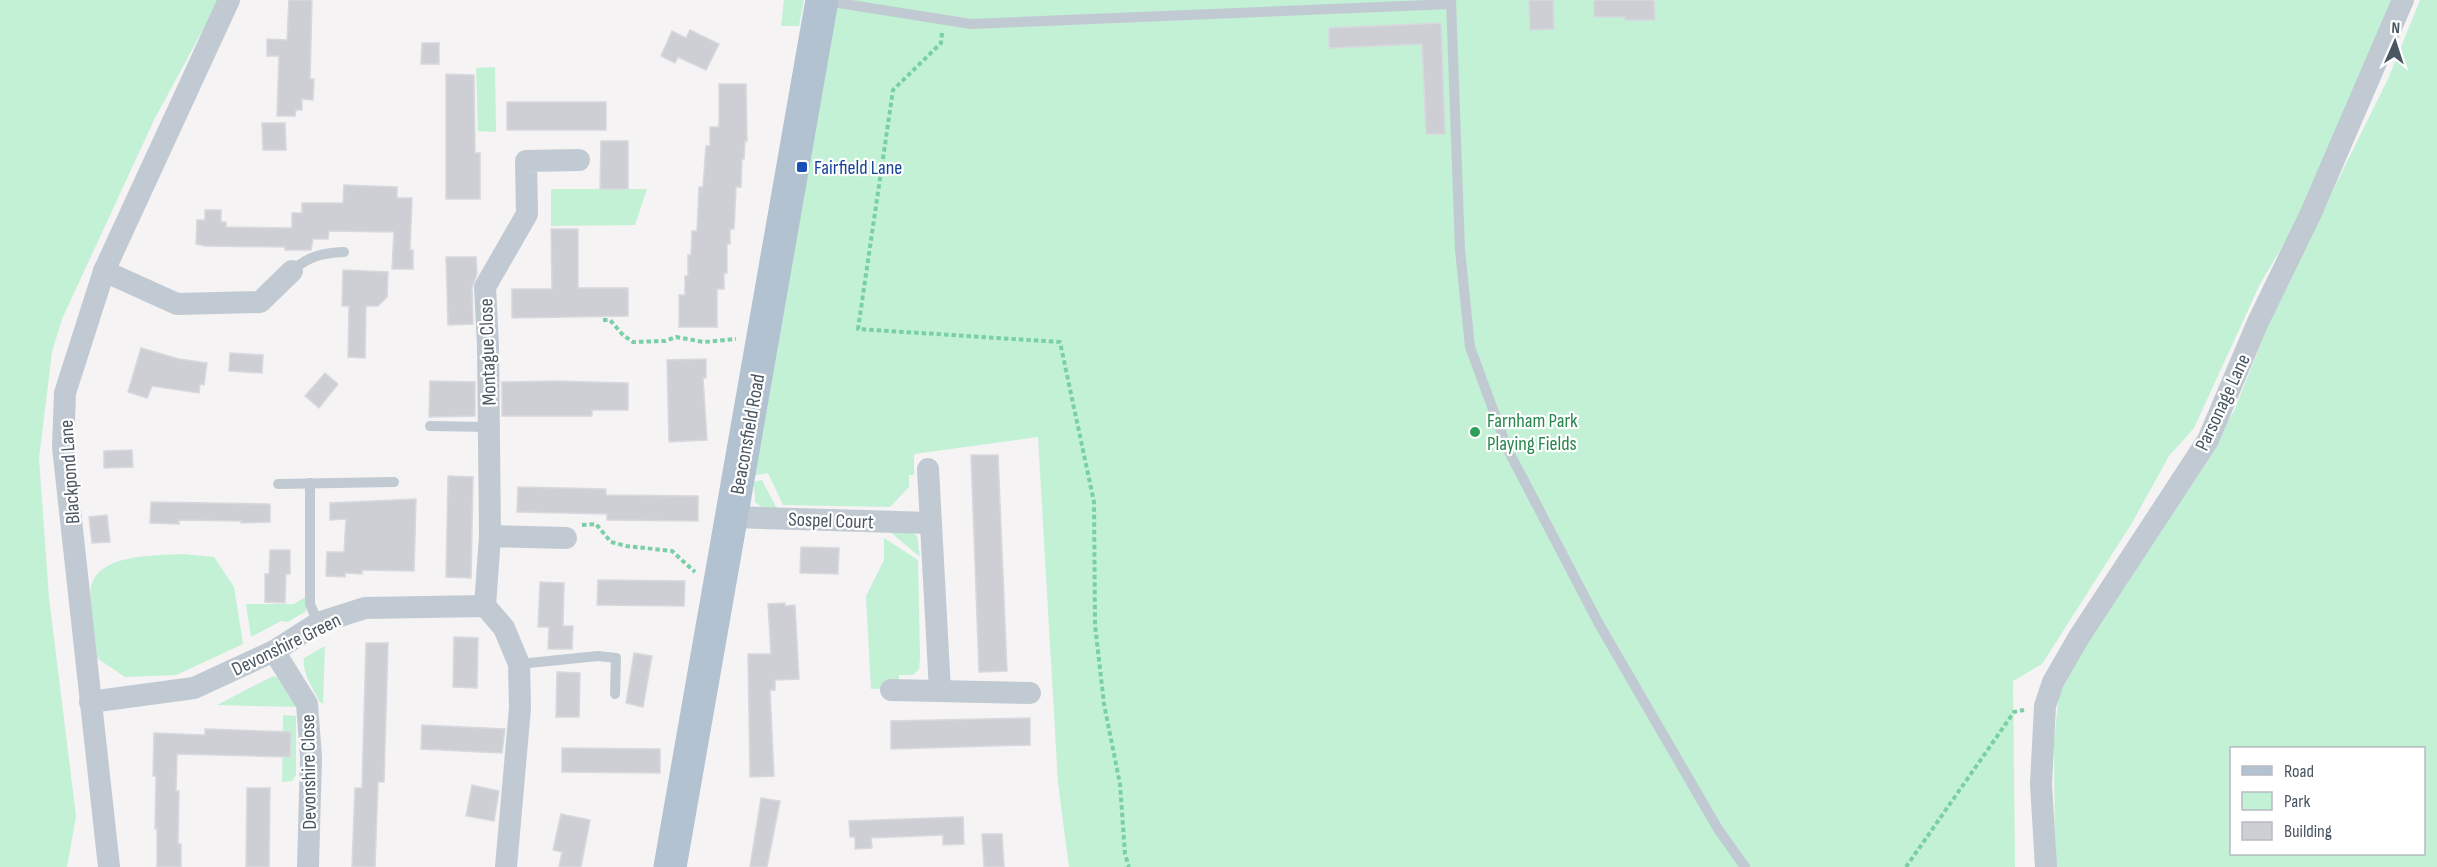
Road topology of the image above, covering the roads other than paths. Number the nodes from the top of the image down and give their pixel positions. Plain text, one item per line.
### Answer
1 (229, 0) edge
2 (822, 0) edge
3 (2403, 0) edge
4 (1451, 2) edge
5 (579, 160) dead end
6 (344, 252) dead end
7 (104, 271) junction
8 (292, 271) joint
9 (430, 426) dead end
10 (489, 427) junction
11 (928, 469) dead end
12 (394, 482) dead end
13 (310, 483) junction
14 (278, 484) dead end
15 (732, 517) junction
16 (931, 523) junction
17 (490, 536) junction
18 (566, 538) road end
19 (485, 606) junction
20 (318, 623) junction
21 (274, 651) junction
22 (519, 664) junction
23 (891, 690) dead end
24 (940, 692) junction
25 (615, 693) dead end
26 (1030, 693) dead end
27 (90, 702) junction
28 (109, 867) edge
29 (308, 867) edge
30 (506, 867) edge
31 (670, 867) edge
32 (1745, 867) edge
33 (2046, 867) edge

1 - 7 street, Blackpond Lane
2 - 4 lane
2 - 15 main road, Beaconsfield Road
3 - 33 street, Parsonage Lane
4 - 32 lane
5 - 10 street, Montague Close
6 - 8 lane
7 - 8 street
7 - 27 street, Blackpond Lane
9 - 10 lane
10 - 17 street, Montague Close
11 - 16 street
12 - 13 lane
13 - 14 lane
13 - 20 lane
15 - 16 street, Sospel Court
15 - 31 main road, Beaconsfield Road
16 - 24 street
17 - 18 street
17 - 19 street
19 - 20 street, Devonshire Green
19 - 22 street
20 - 21 street, Devonshire Green
21 - 27 street, Devonshire Green
21 - 29 street, Devonshire Close
22 - 25 lane
22 - 30 street
23 - 24 street
24 - 26 street
27 - 28 street, Blackpond Lane

